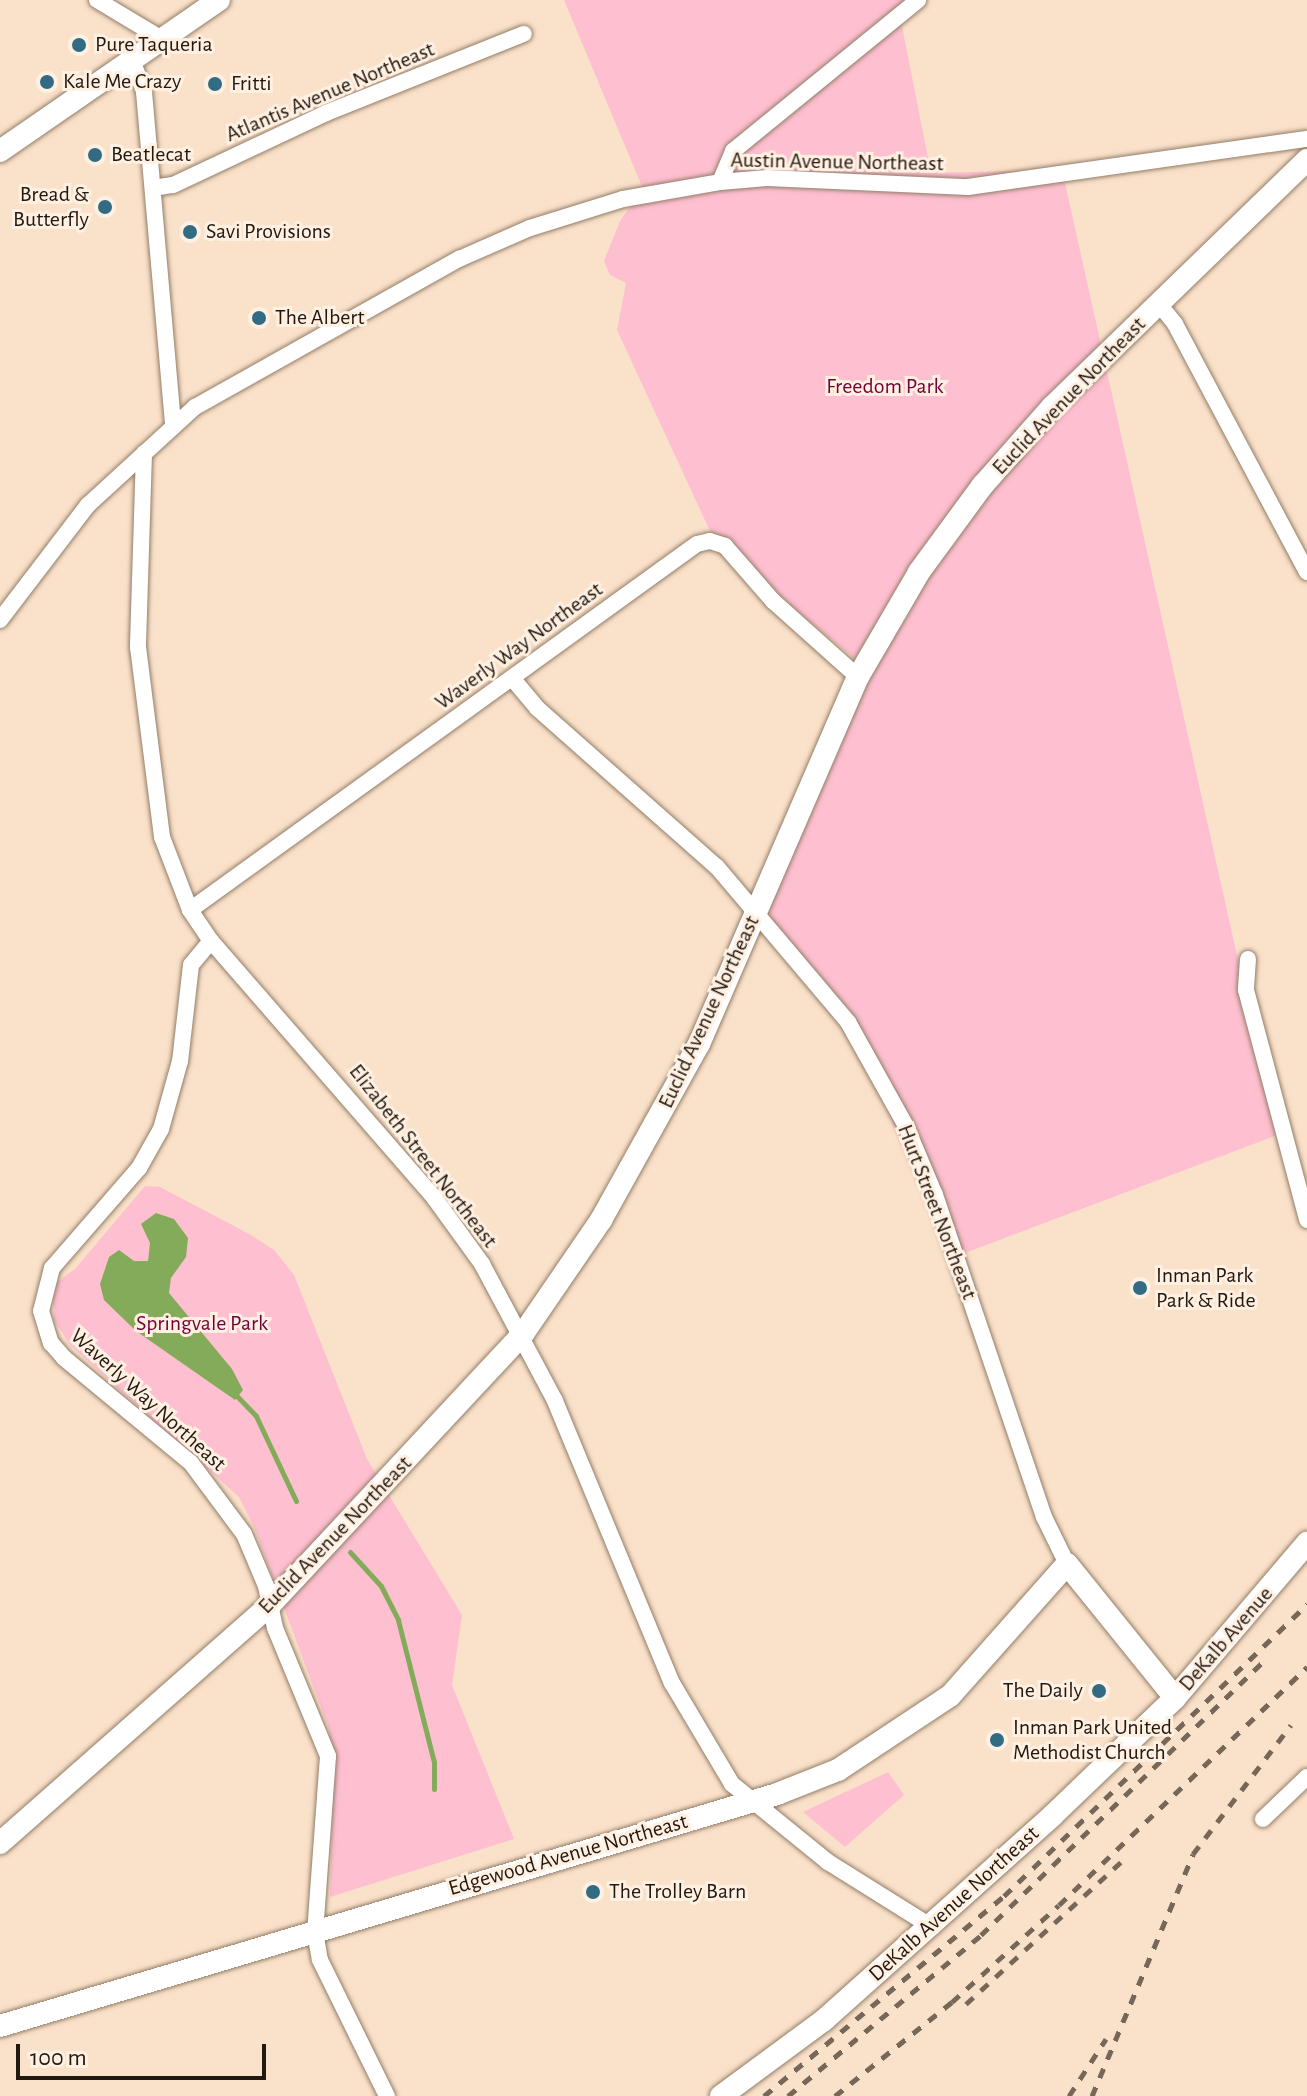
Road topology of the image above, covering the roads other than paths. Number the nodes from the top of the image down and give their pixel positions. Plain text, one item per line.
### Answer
1 (97, 0) edge
2 (219, 0) edge
3 (918, 0) edge
4 (524, 34) dead end
5 (162, 39) junction
6 (132, 60) junction
7 (1307, 139) edge
8 (0, 151) edge
9 (1307, 160) edge
10 (720, 182) junction
11 (153, 188) junction
12 (1159, 304) junction
13 (173, 424) junction
14 (144, 453) junction
15 (1307, 572) edge
16 (0, 620) edge
17 (858, 677) junction
18 (512, 678) junction
19 (190, 910) junction
20 (757, 910) junction
21 (211, 941) junction
22 (1248, 959) dead end
23 (1307, 1220) edge
24 (523, 1334) junction
25 (1307, 1543) edge
26 (1067, 1564) junction
27 (270, 1605) junction
28 (1175, 1698) junction
29 (1307, 1777) edge
30 (750, 1802) junction
31 (1263, 1819) dead end
32 (0, 1843) edge
33 (932, 1927) junction
34 (315, 1932) junction
35 (0, 2026) edge
36 (387, 2096) edge
37 (721, 2096) edge

1 - 5 street
2 - 5 street
3 - 10 street
4 - 11 street, Atlantis Avenue Northeast
5 - 6 street
6 - 8 street
6 - 11 street
7 - 10 street, Austin Avenue Northeast
9 - 12 street, Euclid Avenue Northeast
10 - 13 street, Austin Avenue Northeast
11 - 13 street
12 - 15 street
12 - 17 street, Euclid Avenue Northeast
13 - 14 street, Austin Avenue Northeast
14 - 16 street, Austin Avenue Northeast
14 - 19 street, Elizabeth Street Northeast
17 - 18 street, Waverly Way Northeast
17 - 20 street, Euclid Avenue Northeast
18 - 19 street, Waverly Way Northeast
18 - 20 street, Hurt Street Northeast
19 - 21 street, Elizabeth Street Northeast
20 - 24 street, Euclid Avenue Northeast
20 - 26 street, Hurt Street Northeast
21 - 24 street, Elizabeth Street Northeast
21 - 27 street, Waverly Way Northeast
22 - 23 street
24 - 27 street, Euclid Avenue Northeast
24 - 30 street, Elizabeth Street Northeast
25 - 28 street, DeKalb Avenue
26 - 28 street, Hurt Street Northeast
26 - 30 street, Edgewood Avenue Northeast
27 - 32 street, Euclid Avenue Northeast
27 - 34 street, Waverly Way Northeast
28 - 33 street, DeKalb Avenue Northeast
29 - 31 street
30 - 33 street, Elizabeth Street Northeast
30 - 34 street, Edgewood Avenue Northeast
33 - 37 street, DeKalb Avenue Northeast
34 - 35 street, Edgewood Avenue Northeast
34 - 36 street, Waverly Way Northeast

